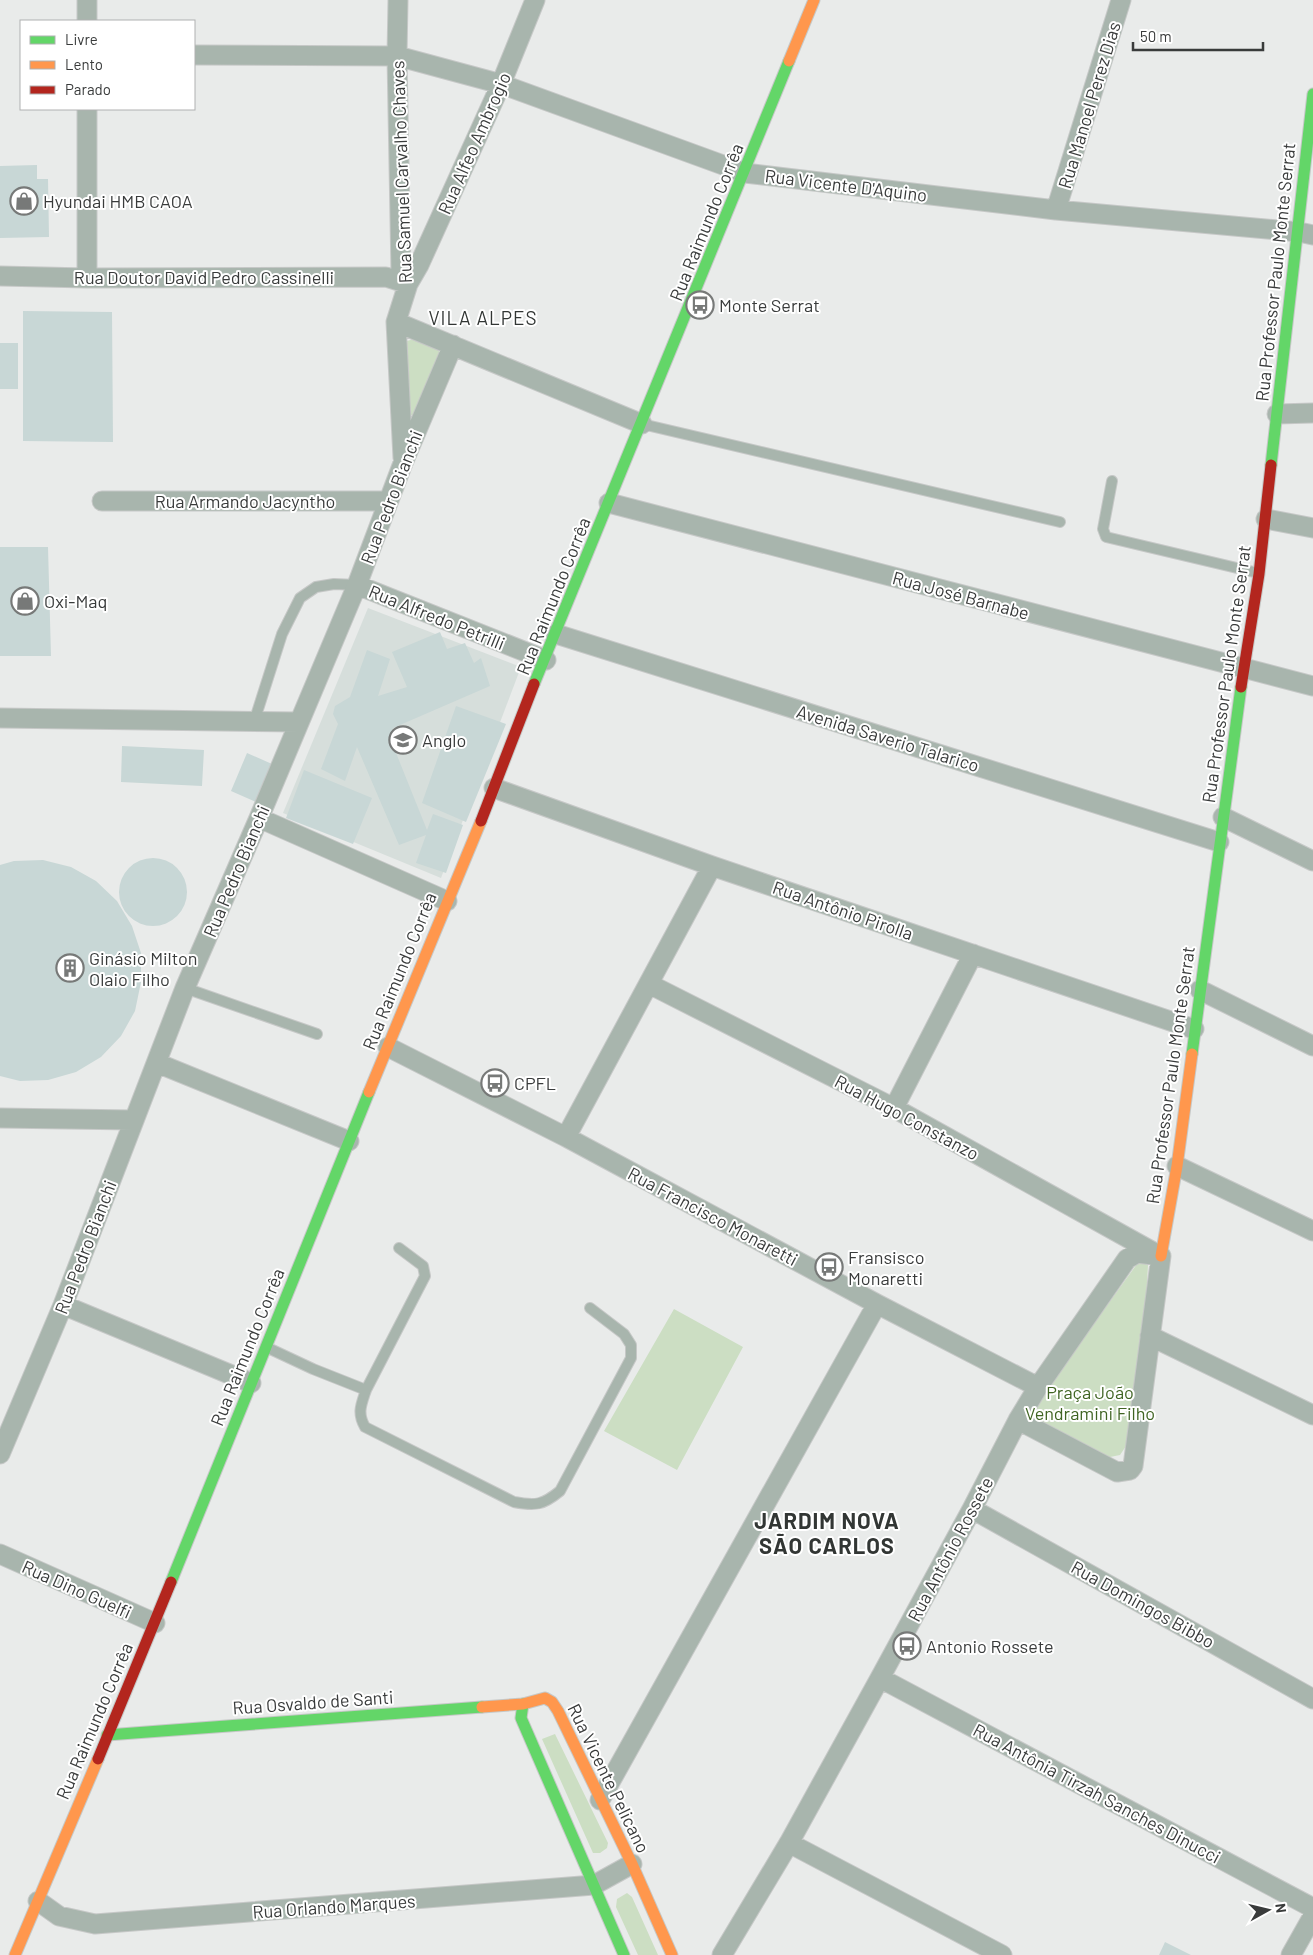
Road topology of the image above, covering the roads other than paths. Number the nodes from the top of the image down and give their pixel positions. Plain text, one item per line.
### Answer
1 (87, 0) edge
2 (398, 0) edge
3 (535, 0) edge
4 (814, 0) edge
5 (1121, 0) edge
6 (87, 20) edge
7 (195, 55) edge
8 (397, 56) junction
9 (501, 84) junction
10 (1313, 94) edge
11 (87, 110) edge
12 (1311, 124) edge
13 (745, 173) junction
14 (1056, 210) junction
15 (1306, 234) edge
16 (0, 276) edge
17 (87, 278) junction
18 (408, 284) junction
19 (396, 322) junction
20 (453, 345) junction
21 (1313, 413) edge
22 (1278, 414) junction
23 (642, 424) junction
24 (403, 463) junction
25 (1112, 481) dead end
26 (102, 501) dead end
27 (387, 501) junction
28 (610, 504) junction
29 (1266, 519) junction
30 (1060, 522) dead end
31 (1313, 528) edge
32 (1259, 574) junction
33 (357, 585) junction
34 (556, 634) junction
35 (546, 660) junction
36 (1243, 668) junction
37 (1313, 686) edge
38 (0, 718) edge
39 (254, 722) junction
40 (299, 722) junction
41 (494, 788) junction
42 (1223, 817) junction
43 (259, 818) junction
44 (1219, 842) junction
45 (1313, 860) edge
46 (712, 866) junction
47 (447, 901) junction
48 (973, 954) junction
49 (649, 984) junction
50 (185, 988) junction
51 (1200, 990) junction
52 (1194, 1029) junction
53 (317, 1034) dead end
54 (1313, 1046) edge
55 (388, 1047) junction
56 (157, 1063) junction
57 (894, 1108) junction
58 (0, 1118) edge
59 (133, 1120) junction
60 (566, 1137) junction
61 (349, 1141) junction
62 (1177, 1166) junction
63 (1313, 1232) edge
64 (399, 1248) dead end
65 (1161, 1256) junction
66 (877, 1304) junction
67 (64, 1305) junction
68 (590, 1308) dead end
69 (1150, 1336) junction
70 (265, 1347) junction
71 (251, 1383) junction
72 (1038, 1387) junction
73 (366, 1390) junction
74 (1313, 1415) edge
75 (1018, 1420) junction
76 (0, 1454) edge
77 (972, 1509) junction
78 (0, 1554) edge
79 (155, 1624) junction
80 (880, 1678) junction
81 (1313, 1699) edge
82 (523, 1704) junction
83 (107, 1735) junction
84 (600, 1800) junction
85 (789, 1843) junction
86 (632, 1864) junction
87 (594, 1885) junction
88 (38, 1901) junction
89 (1313, 1908) edge
90 (1313, 1916) edge
91 (11, 1950) edge
92 (624, 1955) edge
93 (672, 1955) edge
94 (722, 1955) edge
95 (1002, 1955) edge
96 (1291, 1955) edge

1 - 6 street
2 - 8 street, Rua Samuel Carvalho Chaves
3 - 9 street, Rua Alfeo Ambrogio
4 - 13 street, Rua Raimundo Corrêa
5 - 14 street, Rua Manoel Perez Dias
7 - 8 street
8 - 9 street, Rua Vicente D'Aquino
8 - 18 street, Rua Samuel Carvalho Chaves
9 - 13 street, Rua Vicente D'Aquino
9 - 18 street, Rua Alfeo Ambrogio
10 - 12 street, Rua Professor Paulo Monte Serrat
11 - 17 street
12 - 15 street, Rua Professor Paulo Monte Serrat
13 - 14 street, Rua Vicente D'Aquino
13 - 23 street, Rua Raimundo Corrêa
14 - 15 street, Rua Vicente D'Aquino
15 - 22 street, Rua Professor Paulo Monte Serrat
16 - 17 street, Rua Doutor David Pedro Cassinelli
17 - 18 street, Rua Doutor David Pedro Cassinelli
18 - 19 street, Rua Samuel Carvalho Chaves
19 - 20 street
19 - 24 street, Rua Samuel Carvalho Chaves
20 - 23 street
20 - 24 street, Rua Pedro Bianchi
21 - 22 street
22 - 29 street, Rua Professor Paulo Monte Serrat
23 - 28 street, Rua Raimundo Corrêa
23 - 30 lane
24 - 27 street, Rua Pedro Bianchi
25 - 32 lane
26 - 27 street, Rua Armando Jacyntho
27 - 33 street, Rua Pedro Bianchi
28 - 34 street, Rua Raimundo Corrêa
28 - 36 street, Rua José Barnabe
29 - 31 street
29 - 32 street, Rua Professor Paulo Monte Serrat
32 - 36 street, Rua Professor Paulo Monte Serrat
33 - 35 street, Rua Alfredo Petrilli
33 - 39 lane
33 - 40 street, Rua Pedro Bianchi
34 - 35 street, Rua Raimundo Corrêa
34 - 44 street, Avenida Saverio Talarico
35 - 41 street, Rua Raimundo Corrêa
36 - 37 street, Rua José Barnabe
36 - 42 street, Rua Professor Paulo Monte Serrat
38 - 39 street
39 - 40 street
40 - 43 street, Rua Pedro Bianchi
41 - 46 street, Rua Antônio Pirolla
41 - 47 street, Rua Raimundo Corrêa
42 - 44 street, Rua Professor Paulo Monte Serrat
42 - 45 street
43 - 47 street
43 - 50 street, Rua Pedro Bianchi
44 - 51 street, Rua Professor Paulo Monte Serrat
46 - 48 street, Rua Antônio Pirolla
46 - 49 street
47 - 55 street, Rua Raimundo Corrêa
48 - 52 street, Rua Antônio Pirolla
48 - 57 street
49 - 57 street, Rua Hugo Constanzo
49 - 60 street
50 - 53 lane
50 - 56 street, Rua Pedro Bianchi
51 - 52 street, Rua Professor Paulo Monte Serrat
51 - 54 street
52 - 62 street, Rua Professor Paulo Monte Serrat
55 - 60 street, Rua Francisco Monaretti
55 - 61 street, Rua Raimundo Corrêa
56 - 59 street, Rua Pedro Bianchi
56 - 61 street
57 - 65 street, Rua Hugo Constanzo
58 - 59 street
59 - 67 street, Rua Pedro Bianchi
60 - 66 street, Rua Francisco Monaretti
61 - 70 street, Rua Raimundo Corrêa
62 - 63 street
62 - 65 street, Rua Professor Paulo Monte Serrat
64 - 73 lane
65 - 69 street
65 - 72 street, Rua Antônio Rossete
66 - 72 street, Rua Francisco Monaretti
66 - 84 street
67 - 71 street
67 - 76 street, Rua Pedro Bianchi
68 - 73 lane
69 - 74 street
69 - 75 street
70 - 71 street, Rua Raimundo Corrêa
70 - 73 lane
71 - 79 street, Rua Raimundo Corrêa
72 - 75 street, Rua Antônio Rossete
75 - 77 street, Rua Antônio Rossete
77 - 80 street, Rua Antônio Rossete
77 - 81 street, Rua Domingos Bibbo
78 - 79 street, Rua Dino Guelfi
79 - 83 street, Rua Raimundo Corrêa
80 - 85 street, Rua Antônio Rossete
80 - 89 street, Rua Antônia Tirzah Sanches Dinucci
82 - 83 street, Rua Osvaldo de Santi
82 - 84 street, Rua Vicente Pelicano
82 - 87 street
83 - 88 street, Rua Raimundo Corrêa
84 - 86 street, Rua Vicente Pelicano
85 - 94 street, Rua Antônio Rossete
85 - 95 street
86 - 87 street, Rua Orlando Marques
86 - 93 street, Rua Vicente Pelicano
87 - 88 street, Rua Orlando Marques
87 - 92 street
88 - 91 street, Rua Raimundo Corrêa
90 - 96 street

